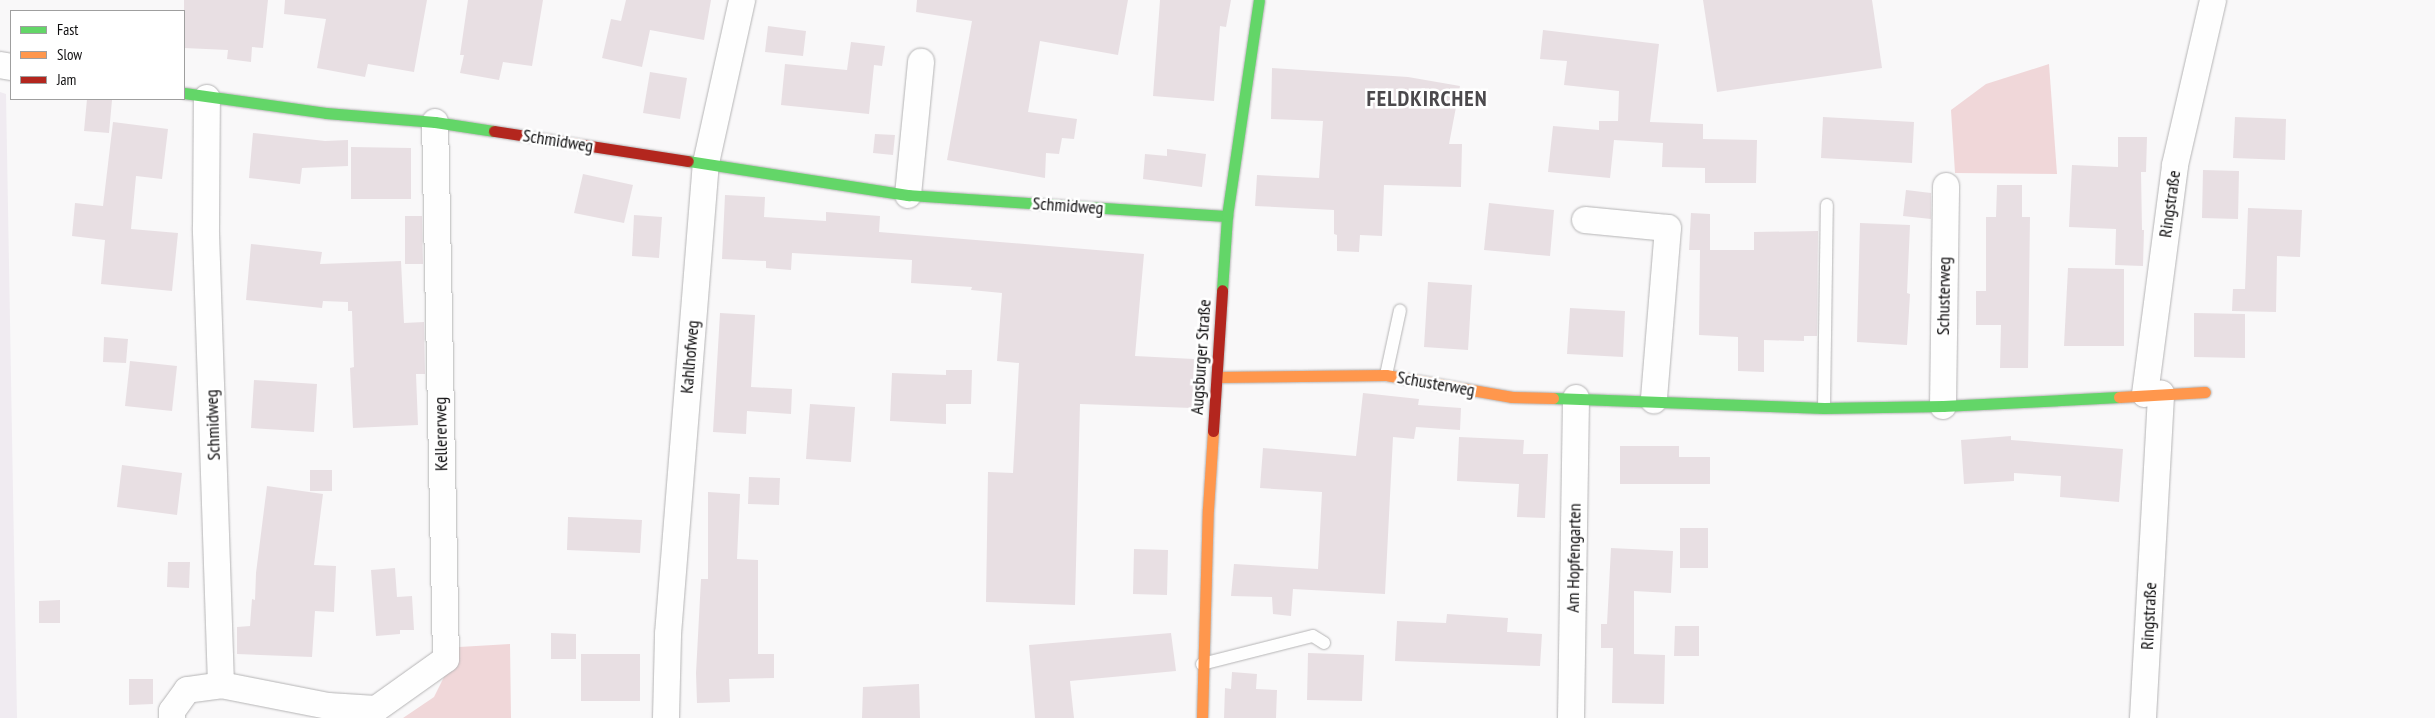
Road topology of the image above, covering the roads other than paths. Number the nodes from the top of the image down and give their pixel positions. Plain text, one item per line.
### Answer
1 (742, 0) edge
2 (1259, 0) edge
3 (2213, 0) edge
4 (921, 62) dead end
5 (196, 95) edge
6 (435, 122) junction
7 (706, 163) junction
8 (1946, 186) dead end
9 (908, 195) junction
10 (1826, 205) dead end
11 (1227, 216) junction
12 (1585, 220) dead end
13 (1400, 310) dead end
14 (1386, 375) junction
15 (1217, 377) junction
16 (2205, 392) dead end
17 (2153, 394) junction
18 (1576, 398) junction
19 (1654, 400) junction
20 (1943, 406) junction
21 (1824, 408) junction
22 (1324, 643) dead end
23 (1202, 664) junction
24 (221, 685) junction
25 (377, 714) edge
26 (172, 718) edge
27 (666, 718) edge
28 (1202, 718) edge
29 (1572, 718) edge
30 (2144, 718) edge

1 - 7 street, Kahlhofweg
2 - 11 street, Augsburger Straße
3 - 17 street, Ringstraße
4 - 9 street
5 - 6 street, Schmidweg
5 - 24 street, Schmidweg
6 - 7 street, Schmidweg
6 - 25 street, Kellererweg
7 - 9 street, Schmidweg
7 - 27 street, Kahlhofweg
8 - 20 street, Schusterweg
9 - 11 street, Schmidweg
10 - 21 lane
11 - 15 street, Augsburger Straße
12 - 19 street
13 - 14 lane
14 - 15 street, Schusterweg
14 - 18 street, Schusterweg
15 - 23 street, Augsburger Straße
16 - 17 street
17 - 20 street, Schusterweg
17 - 30 street, Ringstraße
18 - 19 street, Schusterweg
18 - 29 street, Am Hopfengarten
19 - 21 street, Schusterweg
20 - 21 street, Schusterweg
22 - 23 lane
23 - 28 street, Augsburger Straße
24 - 25 street, Kellererweg
24 - 26 street

